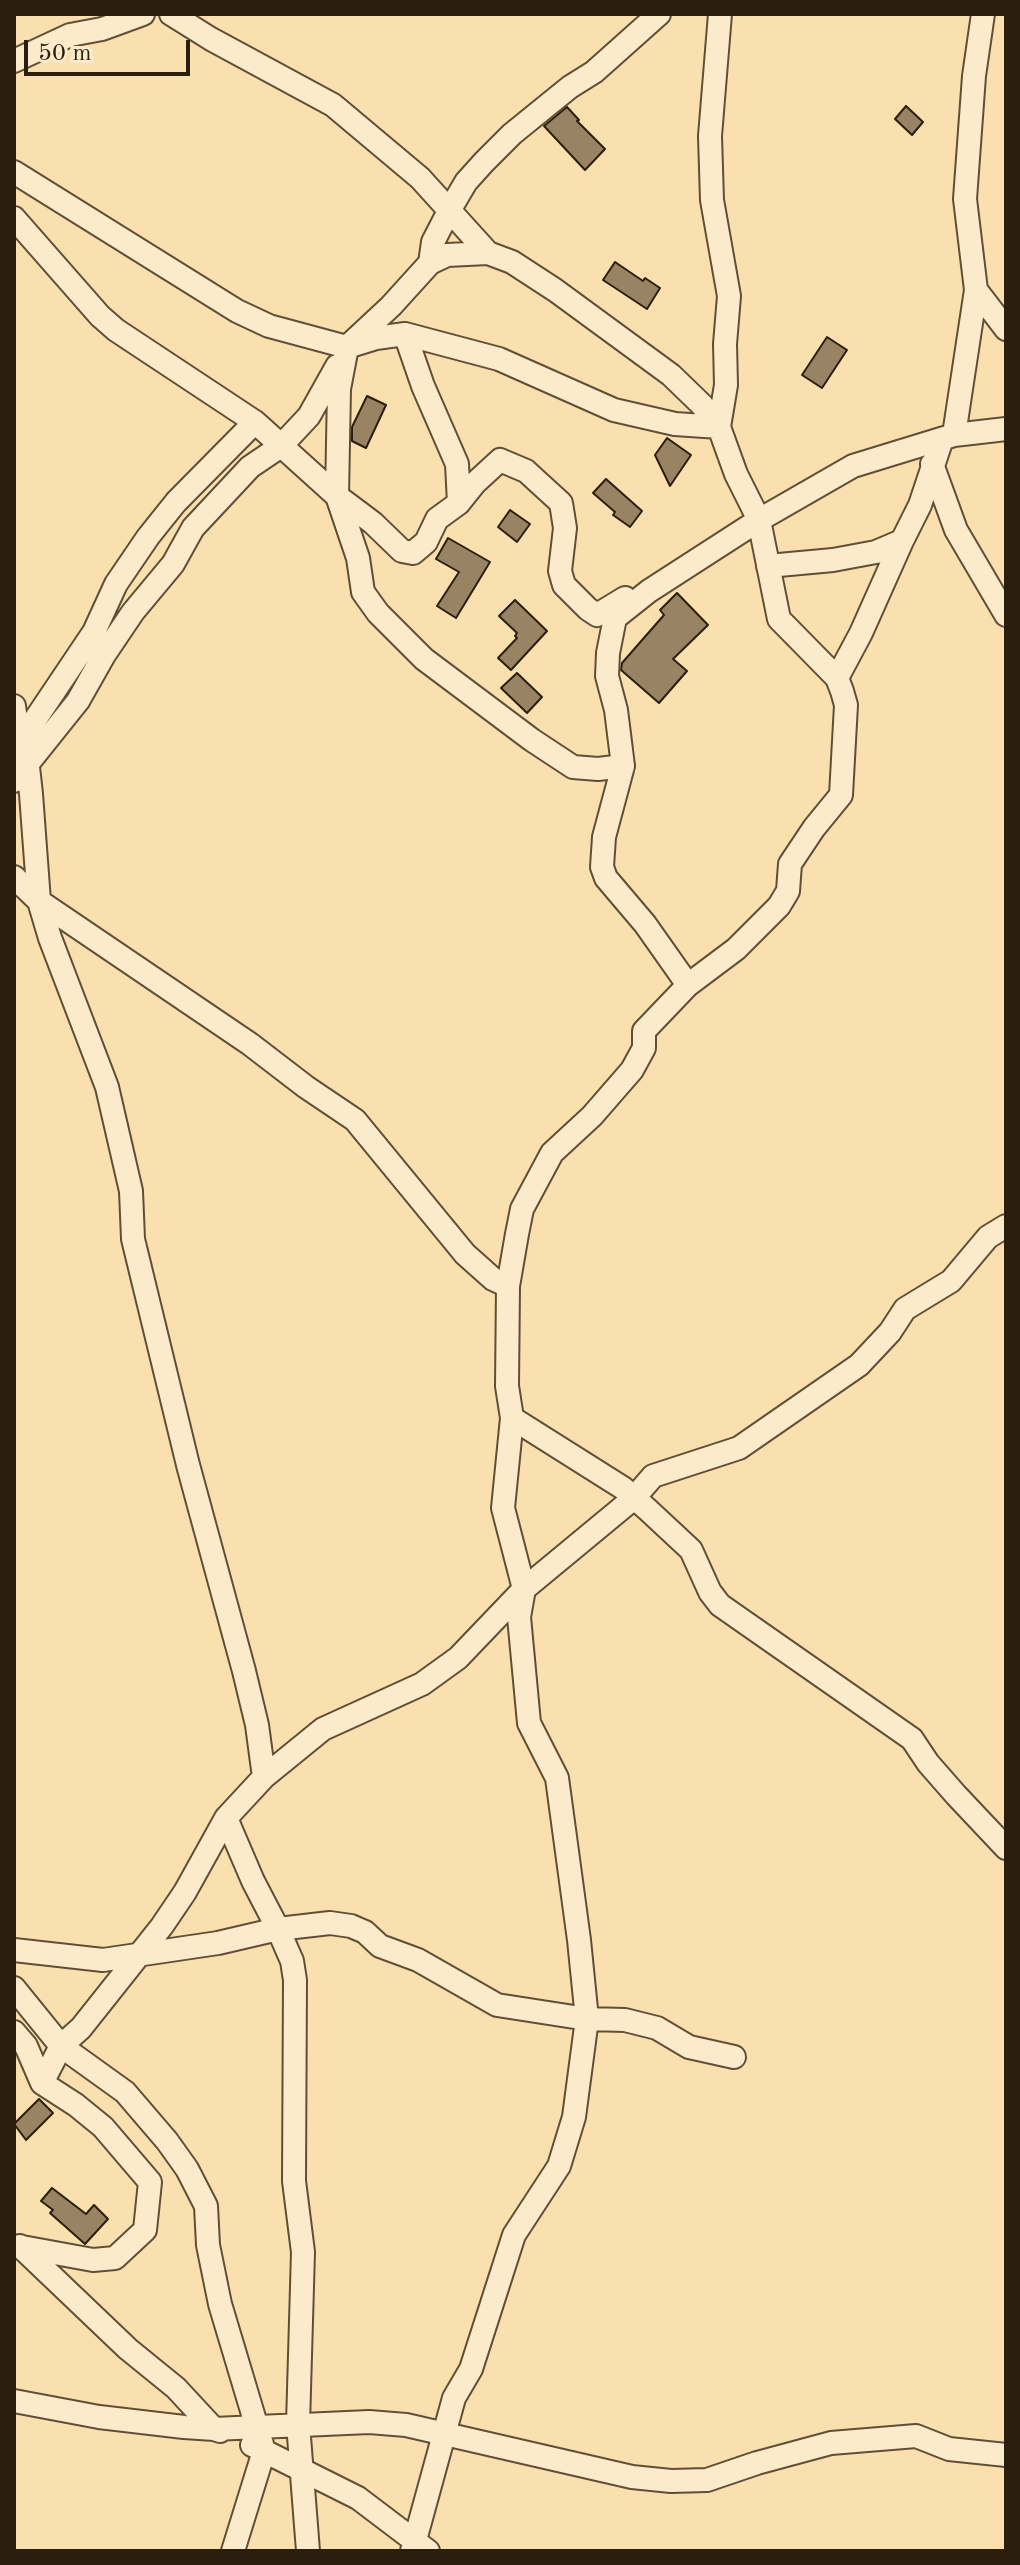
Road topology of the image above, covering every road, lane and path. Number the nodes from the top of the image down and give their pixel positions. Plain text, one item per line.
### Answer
1 (143, 14) edge
2 (171, 14) edge
3 (659, 14) edge
4 (720, 14) edge
5 (983, 14) edge
6 (14, 61) edge
7 (14, 172) edge
8 (449, 211) junction
9 (14, 218) edge
10 (488, 253) junction
11 (430, 263) junction
12 (976, 290) junction
13 (1006, 329) edge
14 (405, 334) junction
15 (347, 347) junction
16 (255, 422) junction
17 (719, 427) junction
18 (1006, 429) edge
19 (948, 437) junction
20 (281, 446) junction
21 (932, 464) junction
22 (337, 496) junction
23 (459, 503) junction
24 (759, 520) junction
25 (902, 541) junction
26 (768, 566) junction
27 (649, 591) junction
28 (1006, 615) edge
29 (837, 678) junction
30 (14, 706) edge
31 (19, 760) edge
32 (623, 766) junction
33 (14, 877) edge
34 (39, 901) junction
35 (688, 985) junction
36 (1006, 1226) edge
37 (508, 1286) junction
38 (512, 1418) junction
39 (634, 1498) junction
40 (524, 1589) junction
41 (264, 1777) junction
42 (226, 1818) junction
43 (1006, 1848) edge
44 (278, 1929) junction
45 (14, 1950) edge
46 (138, 1956) junction
47 (14, 1988) edge
48 (587, 2019) junction
49 (14, 2032) edge
50 (61, 2046) junction
51 (734, 2057) dead end
52 (42, 2083) junction
53 (17, 2244) edge
54 (14, 2401) edge
55 (298, 2424) junction
56 (258, 2426) junction
57 (214, 2429) junction
58 (445, 2432) junction
59 (264, 2451) junction
60 (1006, 2455) edge
61 (302, 2468) junction
62 (418, 2548) edge
63 (233, 2551) edge
64 (308, 2551) edge

1 - 6 street
2 - 8 street
3 - 8 street
4 - 17 street
5 - 12 street
7 - 15 street
8 - 10 street
8 - 11 street
9 - 16 street
10 - 11 street
10 - 17 street
11 - 15 street
12 - 13 street
12 - 19 street
14 - 15 street
14 - 17 street
14 - 23 street
15 - 20 street
15 - 22 street
16 - 20 street
16 - 31 street
17 - 24 street
18 - 19 street
19 - 21 street
19 - 24 street
20 - 22 street
20 - 31 street
21 - 25 street
21 - 28 street
22 - 23 street
22 - 32 street
23 - 27 street
24 - 26 street
24 - 27 street
25 - 26 street
25 - 29 street
26 - 29 street
27 - 32 street
29 - 35 street
30 - 31 street
31 - 34 street
32 - 35 street
33 - 34 street
34 - 37 street
34 - 41 street
35 - 37 street
36 - 39 street
37 - 38 street
38 - 39 street
38 - 40 street
39 - 40 street
39 - 43 street
40 - 41 street
40 - 48 street
41 - 42 street
42 - 44 street
42 - 46 street
44 - 46 street
44 - 48 street
44 - 55 street
45 - 46 street
46 - 50 street
47 - 50 street
48 - 51 street
48 - 58 street
49 - 52 street
50 - 52 street
50 - 56 street
52 - 53 street
53 - 57 street
54 - 57 street
55 - 56 street
55 - 58 street
55 - 61 street
56 - 57 street
56 - 59 street
57 - 59 street
58 - 60 street
58 - 62 street
59 - 61 street
59 - 63 street
61 - 62 street
61 - 64 street

